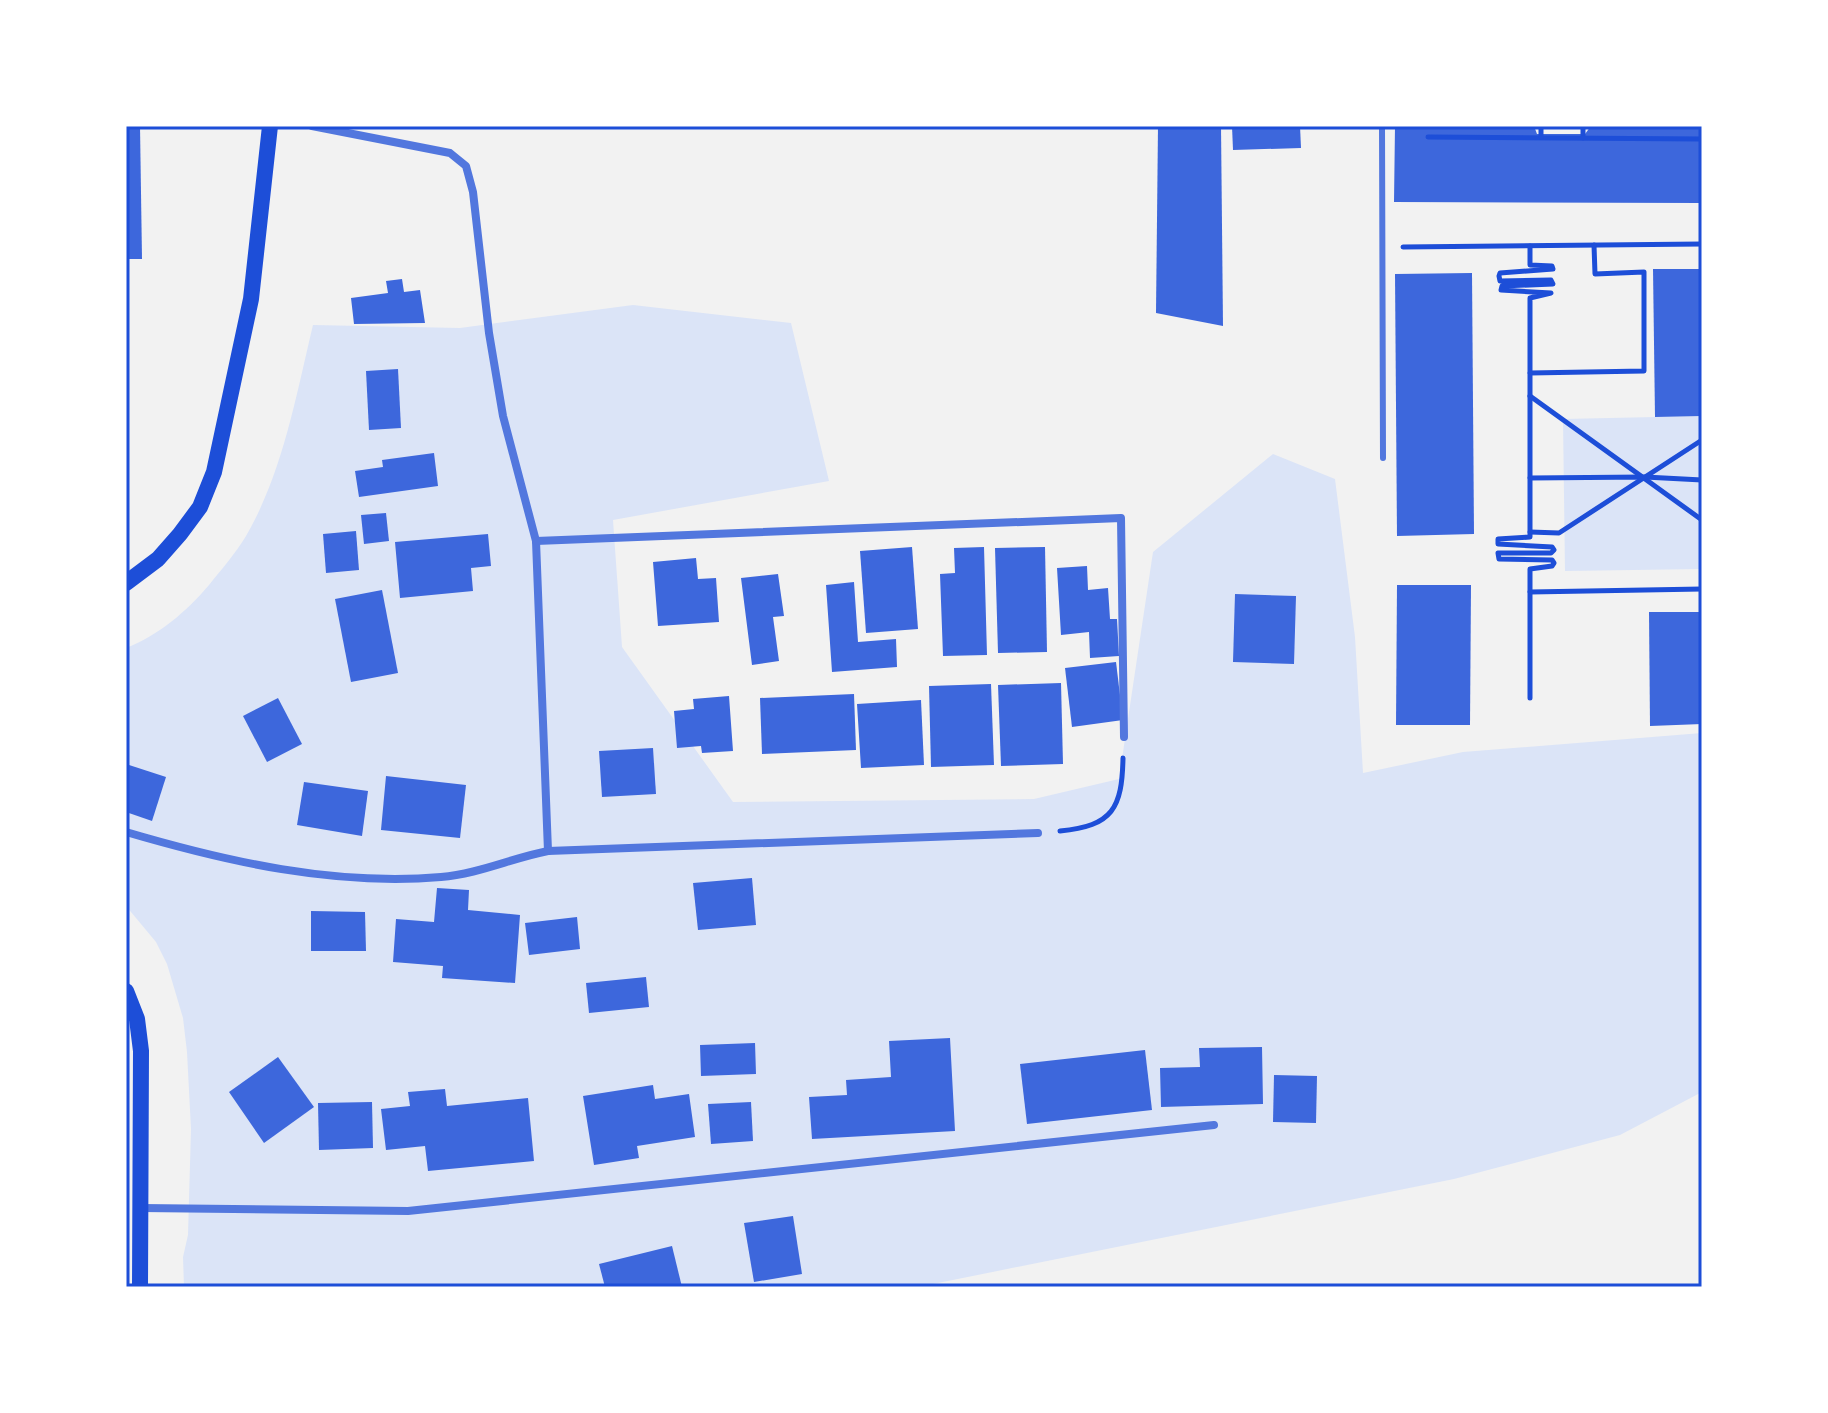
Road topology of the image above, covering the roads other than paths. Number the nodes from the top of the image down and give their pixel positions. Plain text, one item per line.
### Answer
1 (270, 126) edge
2 (312, 126) edge
3 (1382, 126) edge
4 (1383, 458) dead end
5 (536, 541) junction
6 (126, 583) edge
7 (1124, 737) road end
8 (126, 832) edge
9 (1038, 833) road end
10 (548, 851) junction
11 (126, 991) edge
12 (1214, 1125) dead end
13 (141, 1208) junction
14 (140, 1287) edge

1 - 6 main road
2 - 5 street
3 - 4 lane
5 - 7 street
5 - 10 street
8 - 10 street
9 - 10 street
11 - 13 main road
12 - 13 street
13 - 14 main road

